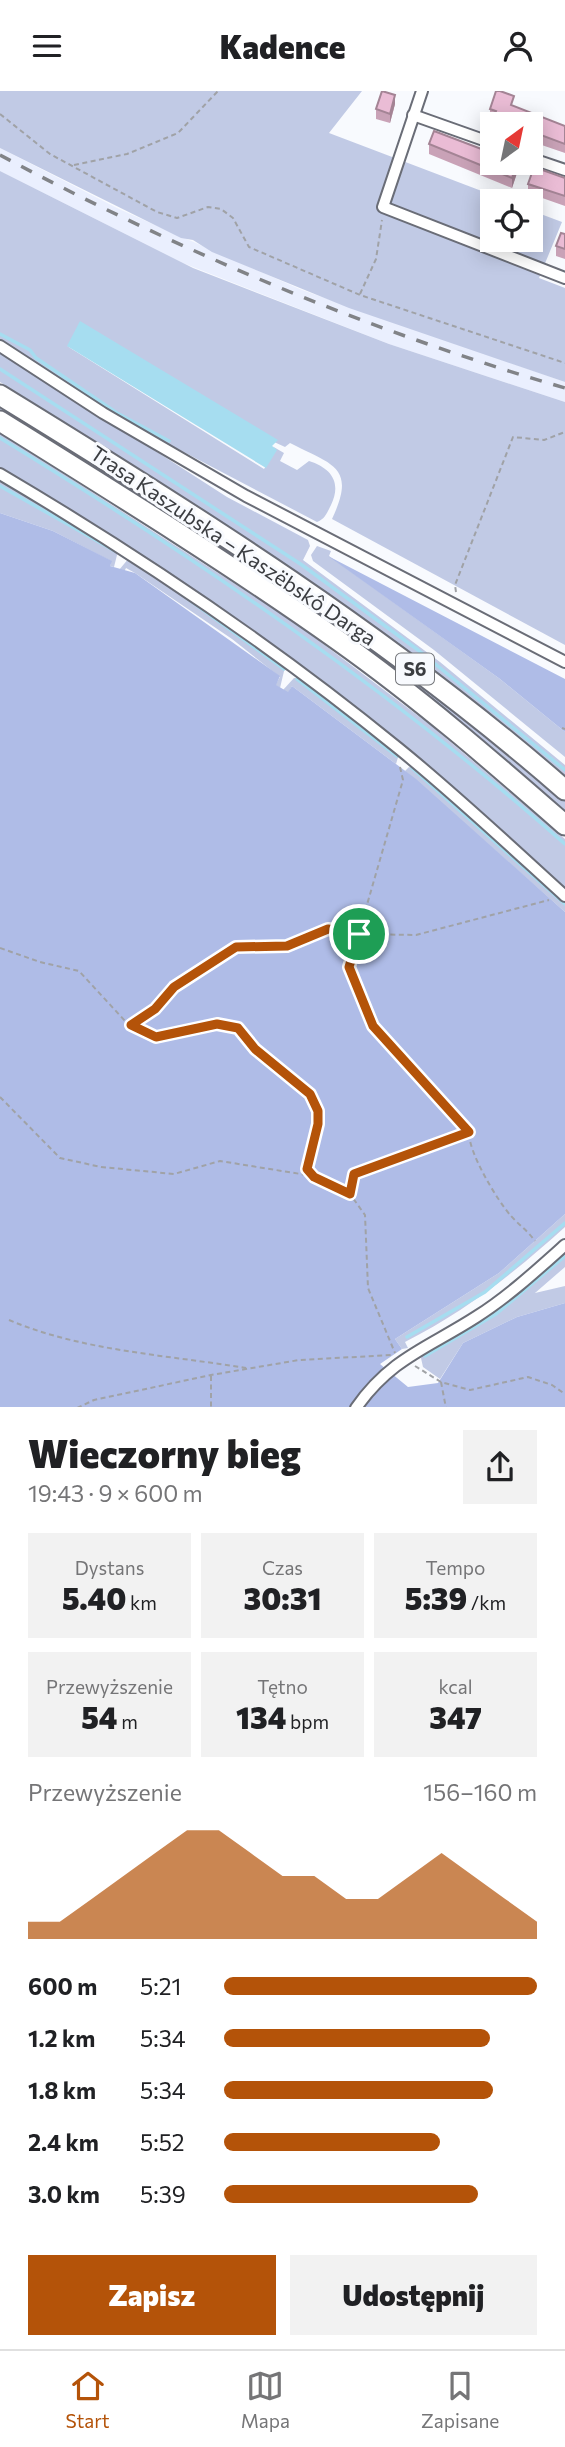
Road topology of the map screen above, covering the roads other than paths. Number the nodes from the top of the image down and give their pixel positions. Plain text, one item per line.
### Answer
1 (422, 91) edge
2 (413, 115) junction
3 (480, 139) edge
4 (543, 162) edge
5 (565, 170) edge
6 (565, 278) edge
7 (0, 346) edge
8 (0, 394) edge
9 (0, 421) edge
10 (0, 474) edge
11 (565, 662) edge
12 (565, 790) edge
13 (565, 825) edge
14 (565, 896) edge
15 (565, 1245) edge
16 (357, 1407) edge

1 - 2 street
2 - 3 street
2 - 6 street
4 - 5 street
7 - 11 street
8 - 12 highway, Trasa Kaszubska – Kaszëbskô Darga / S6
9 - 13 highway, Trasa Kaszubska – Kaszëbskô Darga / S6
10 - 14 street
15 - 16 street

